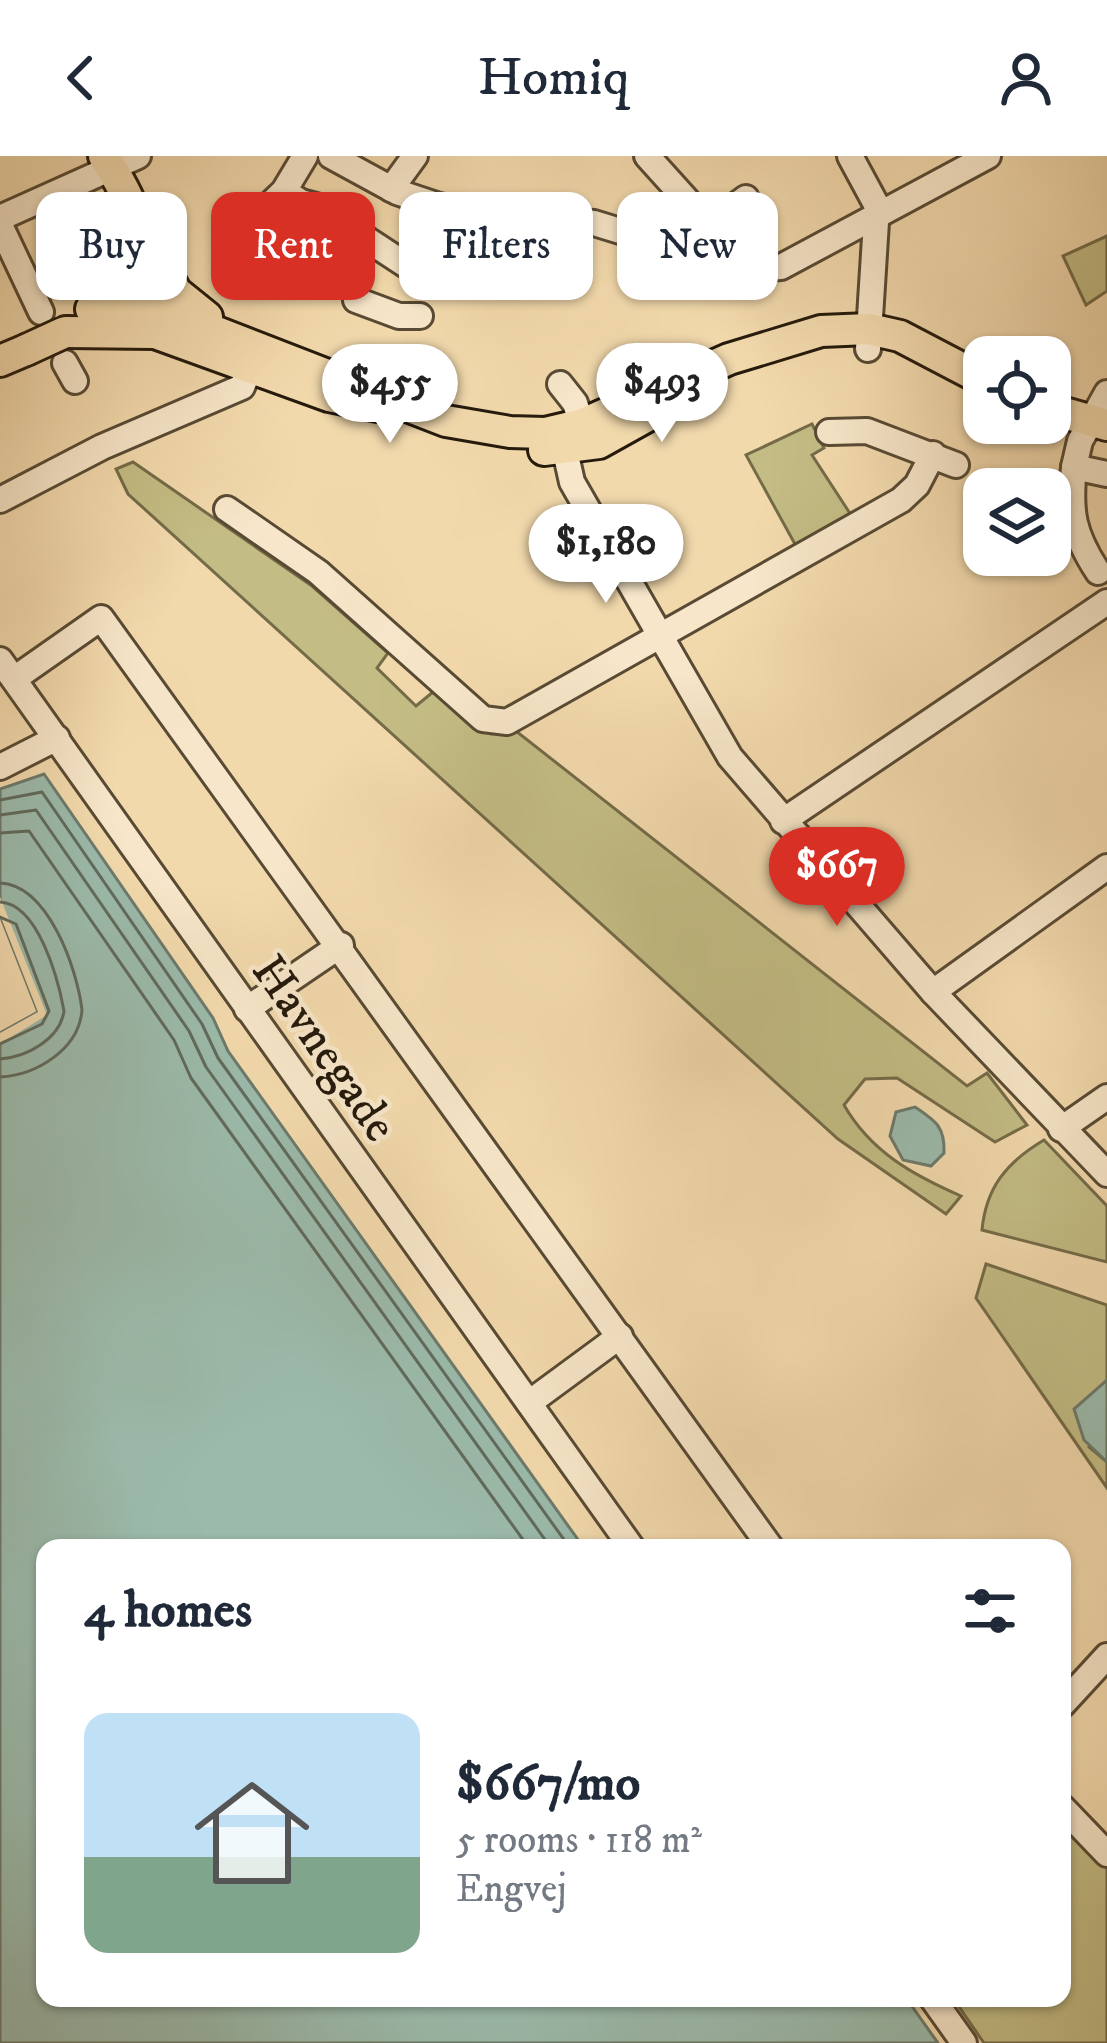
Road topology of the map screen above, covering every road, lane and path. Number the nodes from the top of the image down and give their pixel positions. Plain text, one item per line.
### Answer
1 (304, 156) edge
2 (331, 156) edge
3 (415, 156) edge
4 (647, 156) edge
5 (850, 156) edge
6 (988, 156) edge
7 (111, 162) edge
8 (391, 189) junction
9 (125, 192) edge
10 (678, 192) edge
11 (877, 219) junction
12 (0, 221) edge
13 (617, 230) edge
14 (399, 260) edge
15 (778, 267) edge
16 (111, 300) edge
17 (186, 300) edge
18 (356, 300) dead end
19 (104, 306) junction
20 (420, 316) dead end
21 (869, 339) junction
22 (62, 344) junction
23 (249, 351) junction
24 (0, 362) edge
25 (963, 370) edge
26 (560, 384) dead end
27 (1107, 393) edge
28 (1099, 423) edge
29 (829, 432) dead end
30 (574, 437) junction
31 (1074, 467) junction
32 (1107, 474) edge
33 (0, 500) edge
34 (227, 509) dead end
35 (1098, 572) dead end
36 (1107, 602) edge
37 (657, 637) junction
38 (7, 670) edge
39 (57, 738) junction
40 (0, 767) edge
41 (783, 821) junction
42 (1107, 867) edge
43 (340, 945) junction
44 (933, 992) junction
45 (247, 1010) junction
46 (1107, 1097) edge
47 (1060, 1130) junction
48 (1107, 1174) edge
49 (620, 1336) junction
50 (529, 1403) junction
51 (626, 1539) edge
52 (765, 1539) edge
53 (1107, 1656) edge
54 (1071, 1696) edge
55 (1071, 1816) edge
56 (1107, 1854) edge
57 (938, 2007) edge
58 (964, 2043) edge

1 - 14 street
2 - 8 street
3 - 8 street
4 - 10 street
5 - 11 street
6 - 11 street
7 - 9 main road
7 - 12 street
7 - 19 main road
8 - 13 street
11 - 15 street
11 - 21 street
12 - 22 street
16 - 19 main road
17 - 23 main road
18 - 20 street
19 - 22 main road
19 - 23 main road
21 - 25 main road
21 - 30 main road
22 - 23 main road
22 - 24 main road, bridge
23 - 30 main road
23 - 33 street
26 - 30 street
27 - 28 street
28 - 31 street
29 - 37 street
30 - 37 street
31 - 32 street
31 - 35 street
34 - 37 street
36 - 41 street
37 - 41 street
38 - 39 street, Havnegade
38 - 43 street
39 - 40 street
39 - 45 street, Havnegade
41 - 44 street
42 - 44 street
43 - 45 street
43 - 49 street
44 - 47 street
45 - 50 street, Havnegade
46 - 47 street
47 - 48 street
49 - 50 street
49 - 52 street
50 - 51 street, Havnegade
53 - 54 street
55 - 56 street
57 - 58 street

